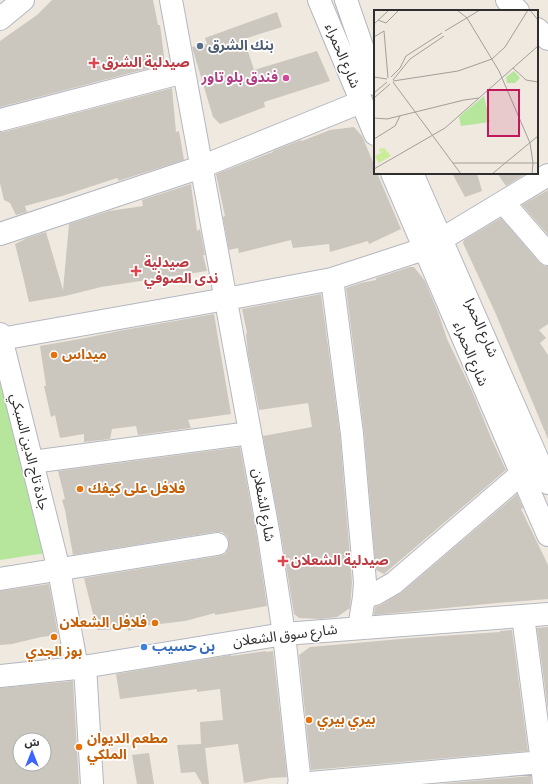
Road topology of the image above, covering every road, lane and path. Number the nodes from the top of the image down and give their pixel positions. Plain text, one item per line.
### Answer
1 (23, 0) edge
2 (171, 0) edge
3 (319, 0) edge
4 (346, 0) edge
5 (507, 0) edge
6 (517, 10) edge
7 (0, 19) edge
8 (538, 30) edge
9 (548, 39) edge
10 (184, 72) junction
11 (374, 81) edge
12 (361, 102) junction
13 (0, 120) edge
14 (374, 132) edge
15 (201, 167) junction
16 (393, 174) edge
17 (412, 174) edge
18 (548, 175) edge
19 (503, 202) junction
20 (0, 234) edge
21 (433, 244) junction
22 (548, 254) edge
23 (332, 279) junction
24 (226, 299) junction
25 (1, 336) edge
26 (250, 433) junction
27 (32, 462) junction
28 (536, 463) edge
29 (548, 483) edge
30 (548, 535) edge
31 (217, 544) dead end
32 (59, 570) junction
33 (0, 579) edge
34 (364, 597) junction
35 (548, 614) edge
36 (523, 616) junction
37 (359, 628) junction
38 (284, 634) junction
39 (81, 667) junction
40 (0, 676) edge
41 (542, 762) junction
42 (417, 779) edge
43 (92, 784) edge
44 (300, 784) edge
45 (544, 784) edge

1 - 7 street
2 - 10 street, شارع الشعلان
3 - 12 street, شارع الحمراء
4 - 11 street
5 - 6 street
8 - 9 street
10 - 13 street
10 - 15 street, شارع الشعلان
12 - 14 street, شارع الحمراء
12 - 15 street
15 - 20 street
15 - 24 street, شارع الشعلان
16 - 21 street
17 - 21 street, شارع الحمرا
18 - 19 street
19 - 21 street
19 - 22 street
21 - 23 street
21 - 28 street, شارع الحمرا
23 - 24 street
23 - 34 street
24 - 25 street
24 - 26 street, شارع الشعلان
25 - 27 street, جادة تاج الدين السبكي
26 - 27 street
26 - 38 street, شارع الشعلان
27 - 32 street, جادة تاج الدين السبكي
28 - 29 street, شارع الحمرا
28 - 30 street
28 - 34 street
31 - 32 street
32 - 33 street
32 - 39 street, جادة تاج الدين السبكي
34 - 37 street
35 - 36 street, شارع سوق الشعلان
36 - 37 street, شارع سوق الشعلان
36 - 41 street
37 - 38 street, شارع سوق الشعلان
38 - 39 street, شارع سوق الشعلان
38 - 44 street, شارع الشعلان
39 - 40 street, شارع سوق الشعلان
39 - 43 street, جادة تاج الدين السبكي
41 - 42 street
41 - 45 street
42 - 44 street

